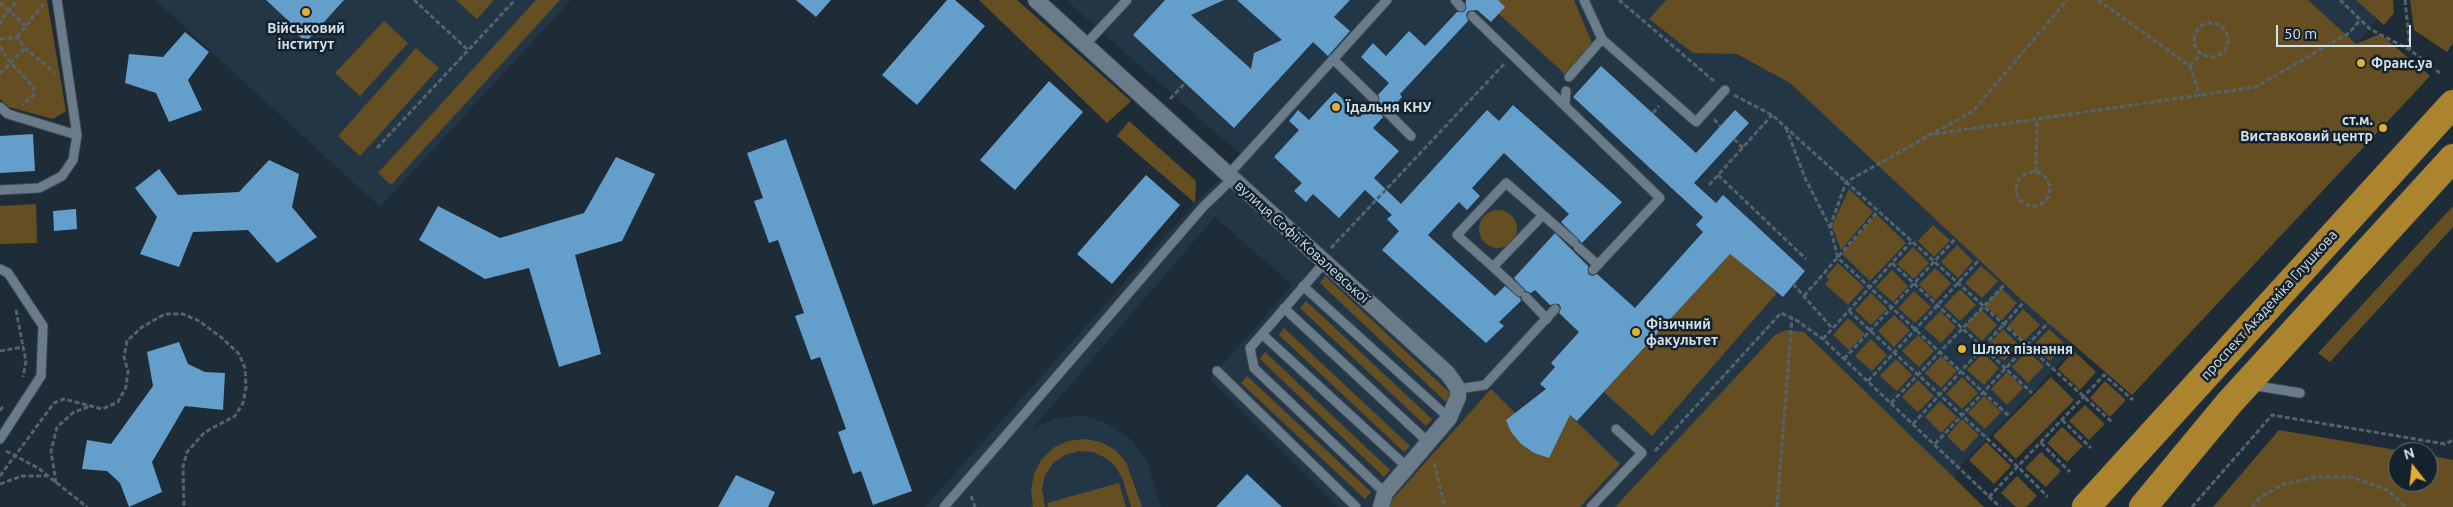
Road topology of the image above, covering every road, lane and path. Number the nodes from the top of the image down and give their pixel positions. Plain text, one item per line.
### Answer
1 (18, 0) edge
2 (47, 0) edge
3 (57, 0) edge
4 (414, 0) edge
5 (515, 0) edge
6 (1036, 0) edge
7 (1127, 0) edge
8 (1387, 0) edge
9 (1584, 0) edge
10 (1619, 0) edge
11 (2067, 0) edge
12 (2098, 0) edge
13 (2340, 0) edge
14 (2406, 0) edge
15 (0, 3) edge
16 (8, 10) junction
17 (49, 10) dead end
18 (1472, 16) dead end
19 (2360, 20) junction
20 (25, 24) junction
21 (0, 25) edge
22 (17, 38) junction
23 (0, 39) edge
24 (1602, 39) junction
25 (1085, 45) junction
26 (0, 46) edge
27 (25, 48) junction
28 (468, 50) junction
29 (2410, 50) junction
30 (2200, 54) junction
31 (1512, 56) junction
32 (1333, 59) junction
33 (10, 63) junction
34 (2190, 66) junction
35 (60, 69) dead end
36 (2440, 73) dead end
37 (0, 74) edge
38 (1569, 77) dead end
39 (1185, 83) dead end
40 (1725, 90) junction
41 (1566, 91) dead end
42 (2200, 96) junction
43 (1374, 99) dead end
44 (1168, 102) dead end
45 (2453, 104) edge
46 (1565, 106) junction
47 (0, 107) edge
48 (16, 108) dead end
49 (1385, 110) dead end
50 (1772, 116) junction
51 (2038, 120) junction
52 (1786, 128) junction
53 (77, 134) junction
54 (1927, 135) junction
55 (1411, 136) dead end
56 (1734, 139) dead end
57 (376, 148) dead end
58 (1743, 148) junction
59 (2453, 158) edge
60 (2036, 172) junction
61 (1718, 175) junction
62 (1230, 177) junction
63 (1846, 182) junction
64 (1709, 185) dead end
65 (0, 190) edge
66 (1878, 211) junction
67 (1543, 215) junction
68 (1830, 227) junction
69 (1956, 239) dead end
70 (1336, 242) dead end
71 (1911, 242) junction
72 (1838, 258) junction
73 (1806, 259) dead end
74 (1979, 260) dead end
75 (1934, 262) junction
76 (1324, 263) junction
77 (1892, 264) junction
78 (1493, 267) junction
79 (0, 269) edge
80 (1793, 284) dead end
81 (1914, 284) junction
82 (1958, 284) junction
83 (2004, 284) dead end
84 (1303, 286) junction
85 (1870, 287) junction
86 (1804, 296) junction
87 (2024, 302) dead end
88 (15, 304) dead end
89 (1937, 306) junction
90 (1983, 307) junction
91 (1284, 308) junction
92 (1892, 308) junction
93 (1555, 310) dead end
94 (1848, 311) junction
95 (1792, 318) junction
96 (1547, 319) junction
97 (2048, 323) dead end
98 (2003, 325) junction
99 (1832, 328) junction
100 (1962, 329) junction
101 (1916, 330) junction
102 (1870, 331) junction
103 (1262, 334) junction
104 (1823, 338) junction
105 (2026, 346) junction
106 (23, 347) junction
107 (1983, 348) junction
108 (0, 352) edge
109 (1940, 352) junction
110 (1894, 353) junction
111 (1844, 359) junction
112 (2005, 369) junction
113 (1217, 371) dead end
114 (1961, 371) junction
115 (1918, 375) junction
116 (1868, 381) junction
117 (19, 384) dead end
118 (2245, 384) junction
119 (1458, 389) junction
120 (1984, 392) junction
121 (2032, 393) dead end
122 (2300, 393) dead end
123 (1940, 395) junction
124 (2083, 398) junction
125 (2133, 400) dead end
126 (1891, 403) junction
127 (5, 404) dead end
128 (92, 406) junction
129 (0, 411) edge
130 (1962, 416) junction
131 (2009, 416) dead end
132 (1449, 418) junction
133 (2062, 420) junction
134 (2113, 423) dead end
135 (1913, 424) junction
136 (1616, 429) dead end
137 (0, 439) edge
138 (2453, 440) edge
139 (1428, 442) junction
140 (2040, 443) junction
141 (1935, 444) junction
142 (0, 448) edge
143 (2091, 448) dead end
144 (1654, 452) dead end
145 (15, 456) junction
146 (1433, 460) dead end
147 (1407, 467) junction
148 (2018, 467) junction
149 (2070, 472) dead end
150 (0, 476) edge
151 (47, 476) junction
152 (0, 484) edge
153 (56, 484) junction
154 (971, 492) dead end
155 (1990, 497) junction
156 (2048, 497) dead end
157 (1383, 500) edge
158 (87, 507) edge
159 (184, 507) edge
160 (944, 507) edge
161 (974, 507) edge
162 (1356, 507) edge
163 (1445, 507) edge
164 (1591, 507) edge
165 (1777, 507) edge
166 (2000, 507) edge
167 (2086, 507) edge
168 (2143, 507) edge
169 (2192, 507) edge
170 (2252, 507) edge
171 (2406, 507) edge

1 - 16 path
2 - 17 path
2 - 20 path
3 - 53 lane
4 - 28 path
5 - 28 path
6 - 25 street, вулиця Софії Ковалевської
7 - 25 lane
8 - 32 lane
9 - 24 lane
10 - 40 path
11 - 54 path
12 - 34 path
13 - 19 path
14 - 29 path
15 - 16 path
16 - 20 path
16 - 21 path
18 - 31 lane
19 - 29 path
19 - 42 path
20 - 22 path
22 - 23 path
22 - 27 path
24 - 38 lane
24 - 40 lane
25 - 62 street, вулиця Софії Ковалевської
26 - 33 path
27 - 33 path
27 - 35 path
28 - 57 path
29 - 36 path
30 - 30 path
30 - 34 path
31 - 46 lane
31 - 70 path
32 - 43 lane
32 - 62 lane
33 - 37 path
33 - 48 path
34 - 42 path
39 - 44 path
40 - 50 path
41 - 46 lane
42 - 51 path
45 - 167 highway, проспект Академіка Глушкова
46 - 67 lane
47 - 53 lane
49 - 55 lane
50 - 52 path
50 - 58 path
51 - 54 path
51 - 60 path
52 - 63 path
52 - 68 path
53 - 65 lane
54 - 63 path
56 - 58 path
58 - 61 path
59 - 118 highway
60 - 60 path
61 - 64 path
61 - 73 path
62 - 76 street, вулиця Софії Ковалевської
62 - 160 lane
63 - 66 path
63 - 68 path
66 - 71 path
66 - 72 path
67 - 78 lane
67 - 78 lane
68 - 72 path
69 - 75 path
71 - 75 path
71 - 77 path
72 - 85 path
72 - 86 path
74 - 82 path
75 - 81 path
75 - 82 path
76 - 84 lane
76 - 119 street, вулиця Софії Ковалевської
77 - 81 path
77 - 85 path
78 - 96 lane
79 - 137 lane
80 - 86 path
81 - 89 path
81 - 92 path
82 - 89 path
82 - 90 path
83 - 90 path
84 - 91 lane
84 - 132 lane
85 - 92 path
85 - 94 path
86 - 99 path
87 - 98 path
88 - 106 path
89 - 100 path
89 - 101 path
90 - 98 path
90 - 100 path
91 - 103 lane
91 - 139 lane
92 - 101 path
92 - 102 path
93 - 96 lane
94 - 99 path
94 - 102 path
95 - 104 path
95 - 144 path
95 - 165 path
96 - 119 lane
97 - 105 path
98 - 105 path
98 - 107 path
99 - 104 path
100 - 107 path
100 - 109 path
101 - 109 path
101 - 110 path
102 - 110 path
102 - 111 path
103 - 147 lane
103 - 157 lane
104 - 111 path
105 - 112 path
105 - 124 path
106 - 108 path
106 - 117 path
107 - 112 path
107 - 114 path
109 - 114 path
109 - 115 path
110 - 115 path
110 - 116 path
111 - 116 path
112 - 120 path
112 - 121 path
113 - 162 lane
114 - 120 path
114 - 123 path
115 - 123 path
115 - 126 path
116 - 126 path
118 - 122 lane
118 - 168 highway
119 - 132 street
120 - 130 path
120 - 131 path
123 - 130 path
123 - 135 path
124 - 125 path
124 - 133 path
124 - 134 path
126 - 135 path
127 - 129 path
128 - 145 path
128 - 153 path
128 - 159 path
130 - 141 path
130 - 148 path
132 - 139 street
133 - 140 path
133 - 143 path
135 - 141 path
136 - 164 lane
138 - 169 path
139 - 147 street
140 - 148 path
140 - 149 path
141 - 155 path
142 - 145 path
145 - 150 path
145 - 151 path
146 - 163 path
147 - 157 street
148 - 155 path
148 - 156 path
151 - 152 path
151 - 153 path
153 - 158 path
154 - 161 path
155 - 166 path
170 - 171 path

